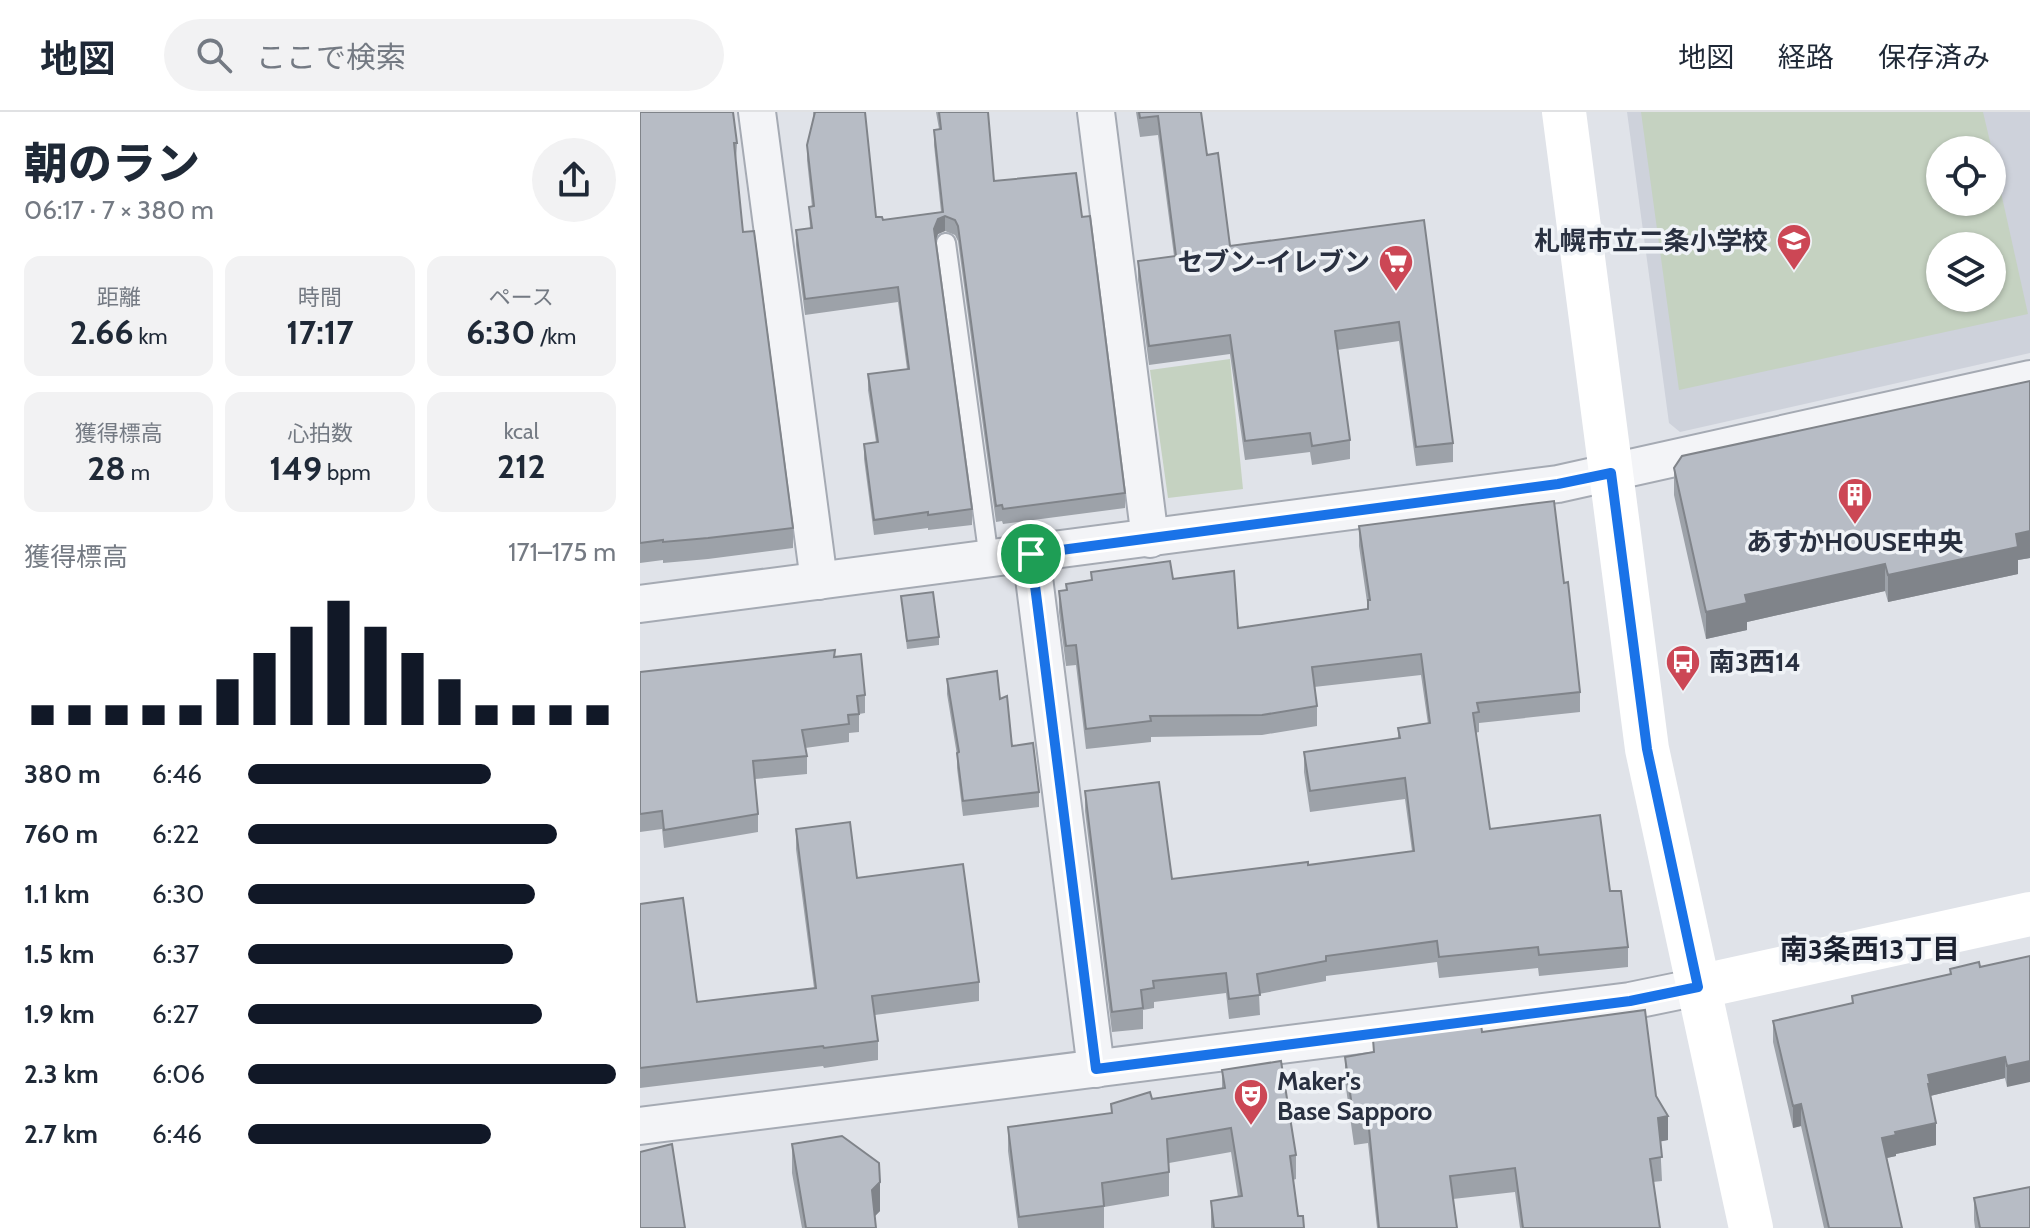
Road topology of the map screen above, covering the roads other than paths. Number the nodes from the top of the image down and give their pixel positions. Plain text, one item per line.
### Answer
1 (757, 112) edge
2 (1096, 112) edge
3 (1564, 112) edge
4 (946, 243) dead end
5 (2030, 379) edge
6 (1611, 473) junction
7 (1150, 539) junction
8 (1031, 554) junction
9 (989, 559) junction
10 (819, 581) junction
11 (640, 604) edge
12 (2030, 914) edge
13 (1698, 987) junction
14 (1096, 1069) junction
15 (640, 1126) edge
16 (1751, 1228) edge

1 - 10 street
2 - 7 street
3 - 6 street
4 - 9 lane
5 - 6 street
6 - 7 street
6 - 13 street
7 - 8 street
8 - 9 street
8 - 14 street
9 - 10 street
10 - 11 street
12 - 13 street
13 - 14 street
13 - 16 street
14 - 15 street

